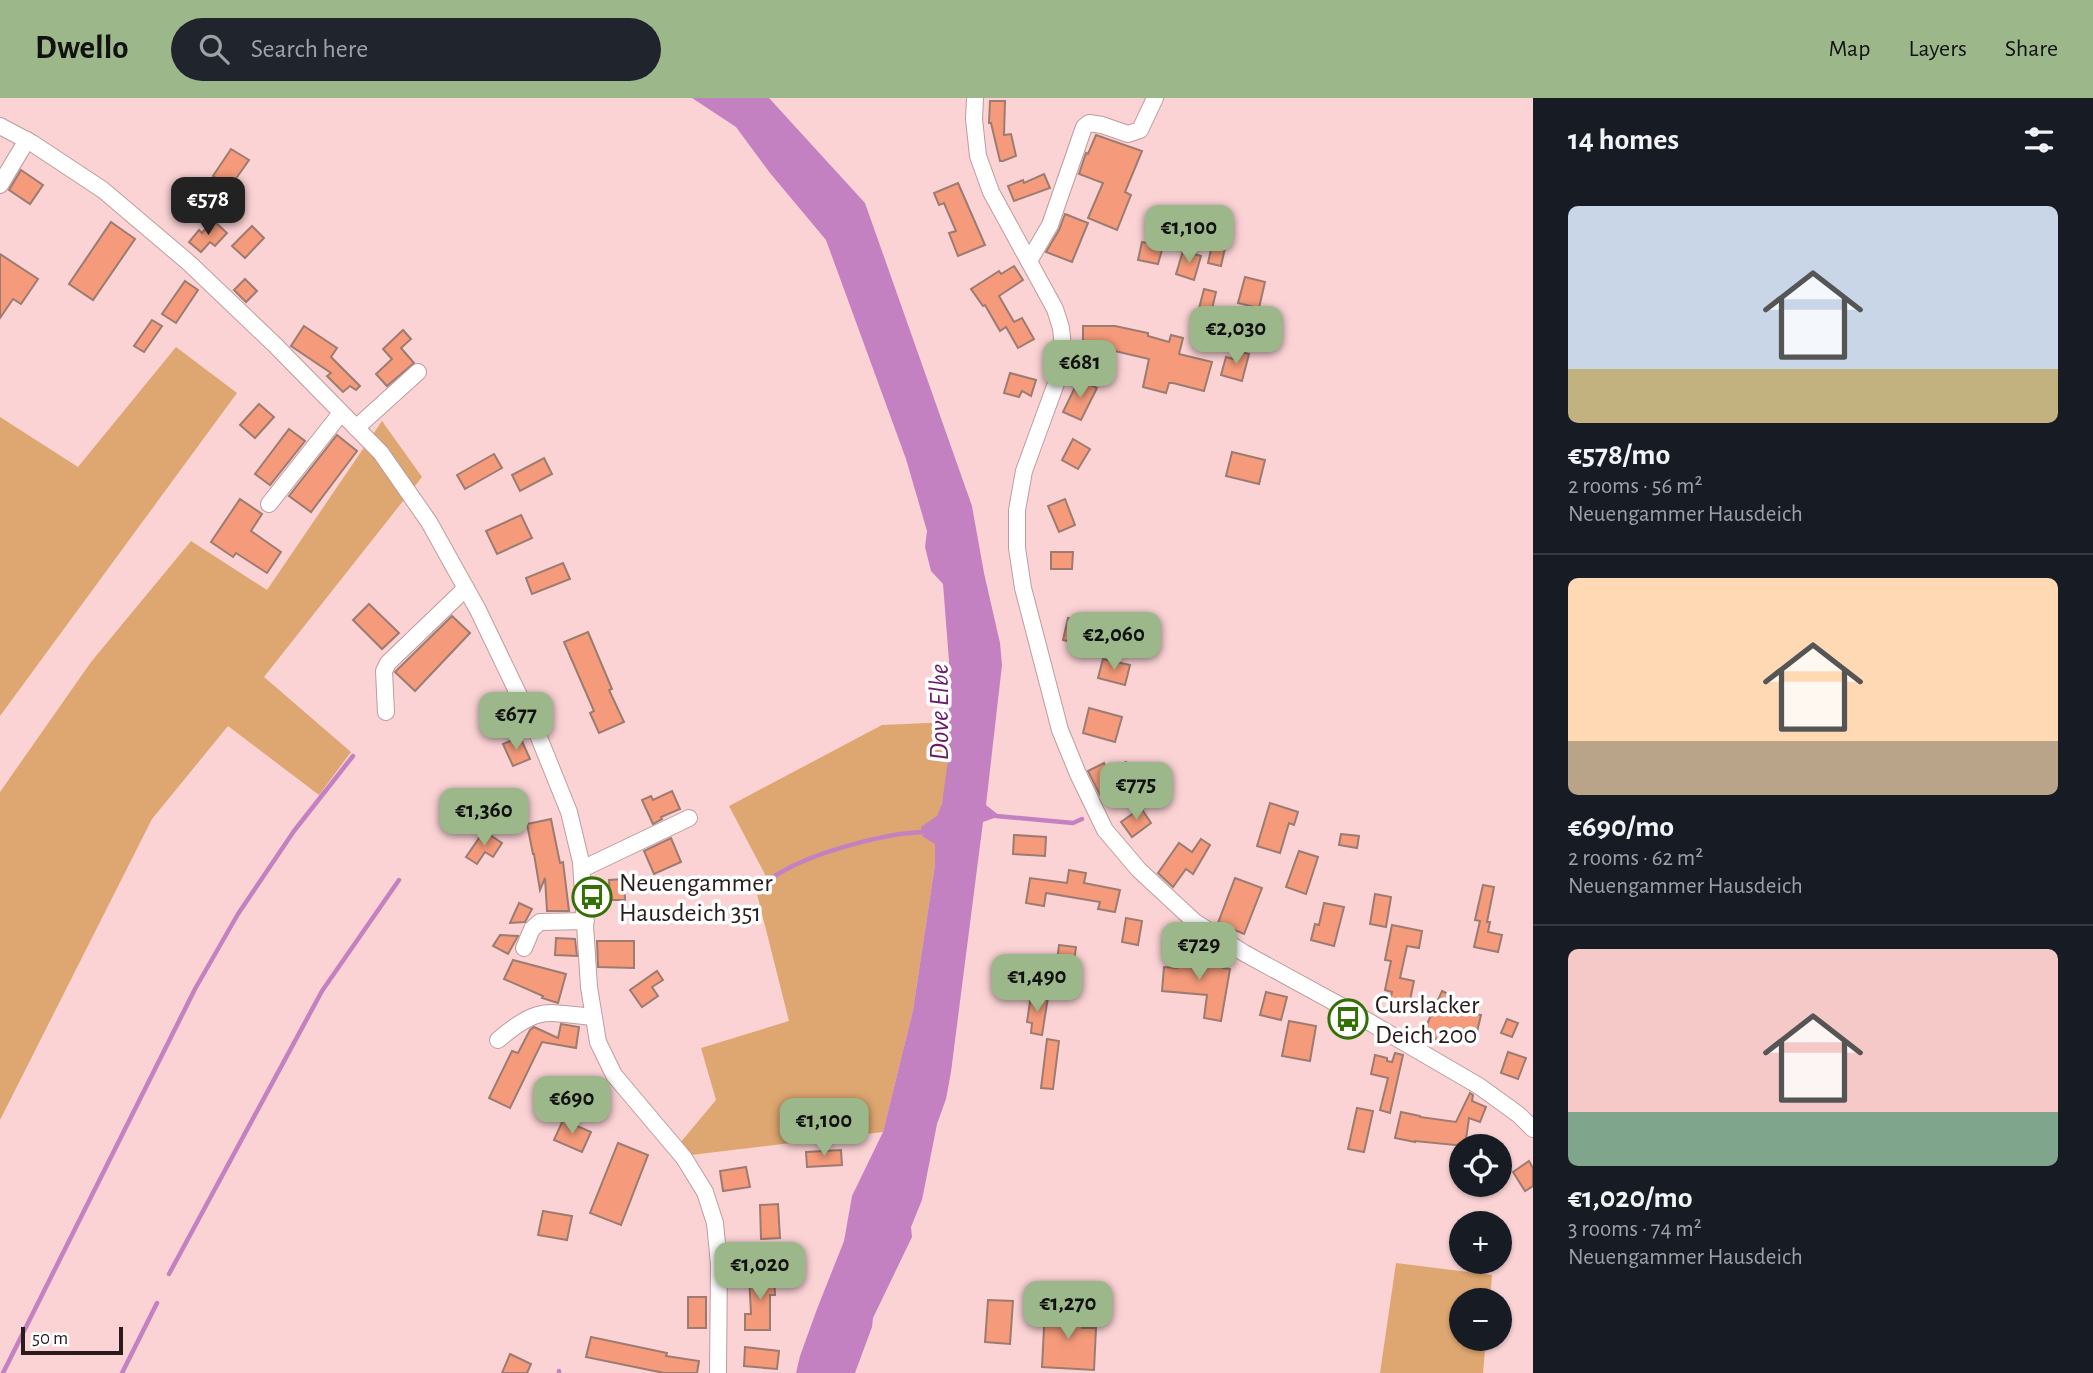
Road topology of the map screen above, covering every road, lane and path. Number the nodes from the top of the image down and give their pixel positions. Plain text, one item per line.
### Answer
1 (975, 98) edge
2 (1155, 98) edge
3 (0, 126) edge
4 (27, 140) junction
5 (0, 185) edge
6 (1029, 261) junction
7 (418, 372) dead end
8 (341, 413) junction
9 (356, 428) junction
10 (269, 504) dead end
11 (466, 588) junction
12 (386, 712) dead end
13 (689, 818) dead end
14 (582, 869) junction
15 (586, 921) junction
16 (524, 948) dead end
17 (593, 1017) junction
18 (498, 1040) dead end
19 (1533, 1129) edge
20 (718, 1373) edge

1 - 6 street
2 - 6 street
3 - 4 street
4 - 5 street
4 - 8 street
6 - 19 street
7 - 9 street
8 - 9 street
8 - 10 street
9 - 11 street
11 - 12 street
11 - 14 street
13 - 14 street
14 - 15 street
15 - 16 street
15 - 17 street
17 - 18 street
17 - 20 street

